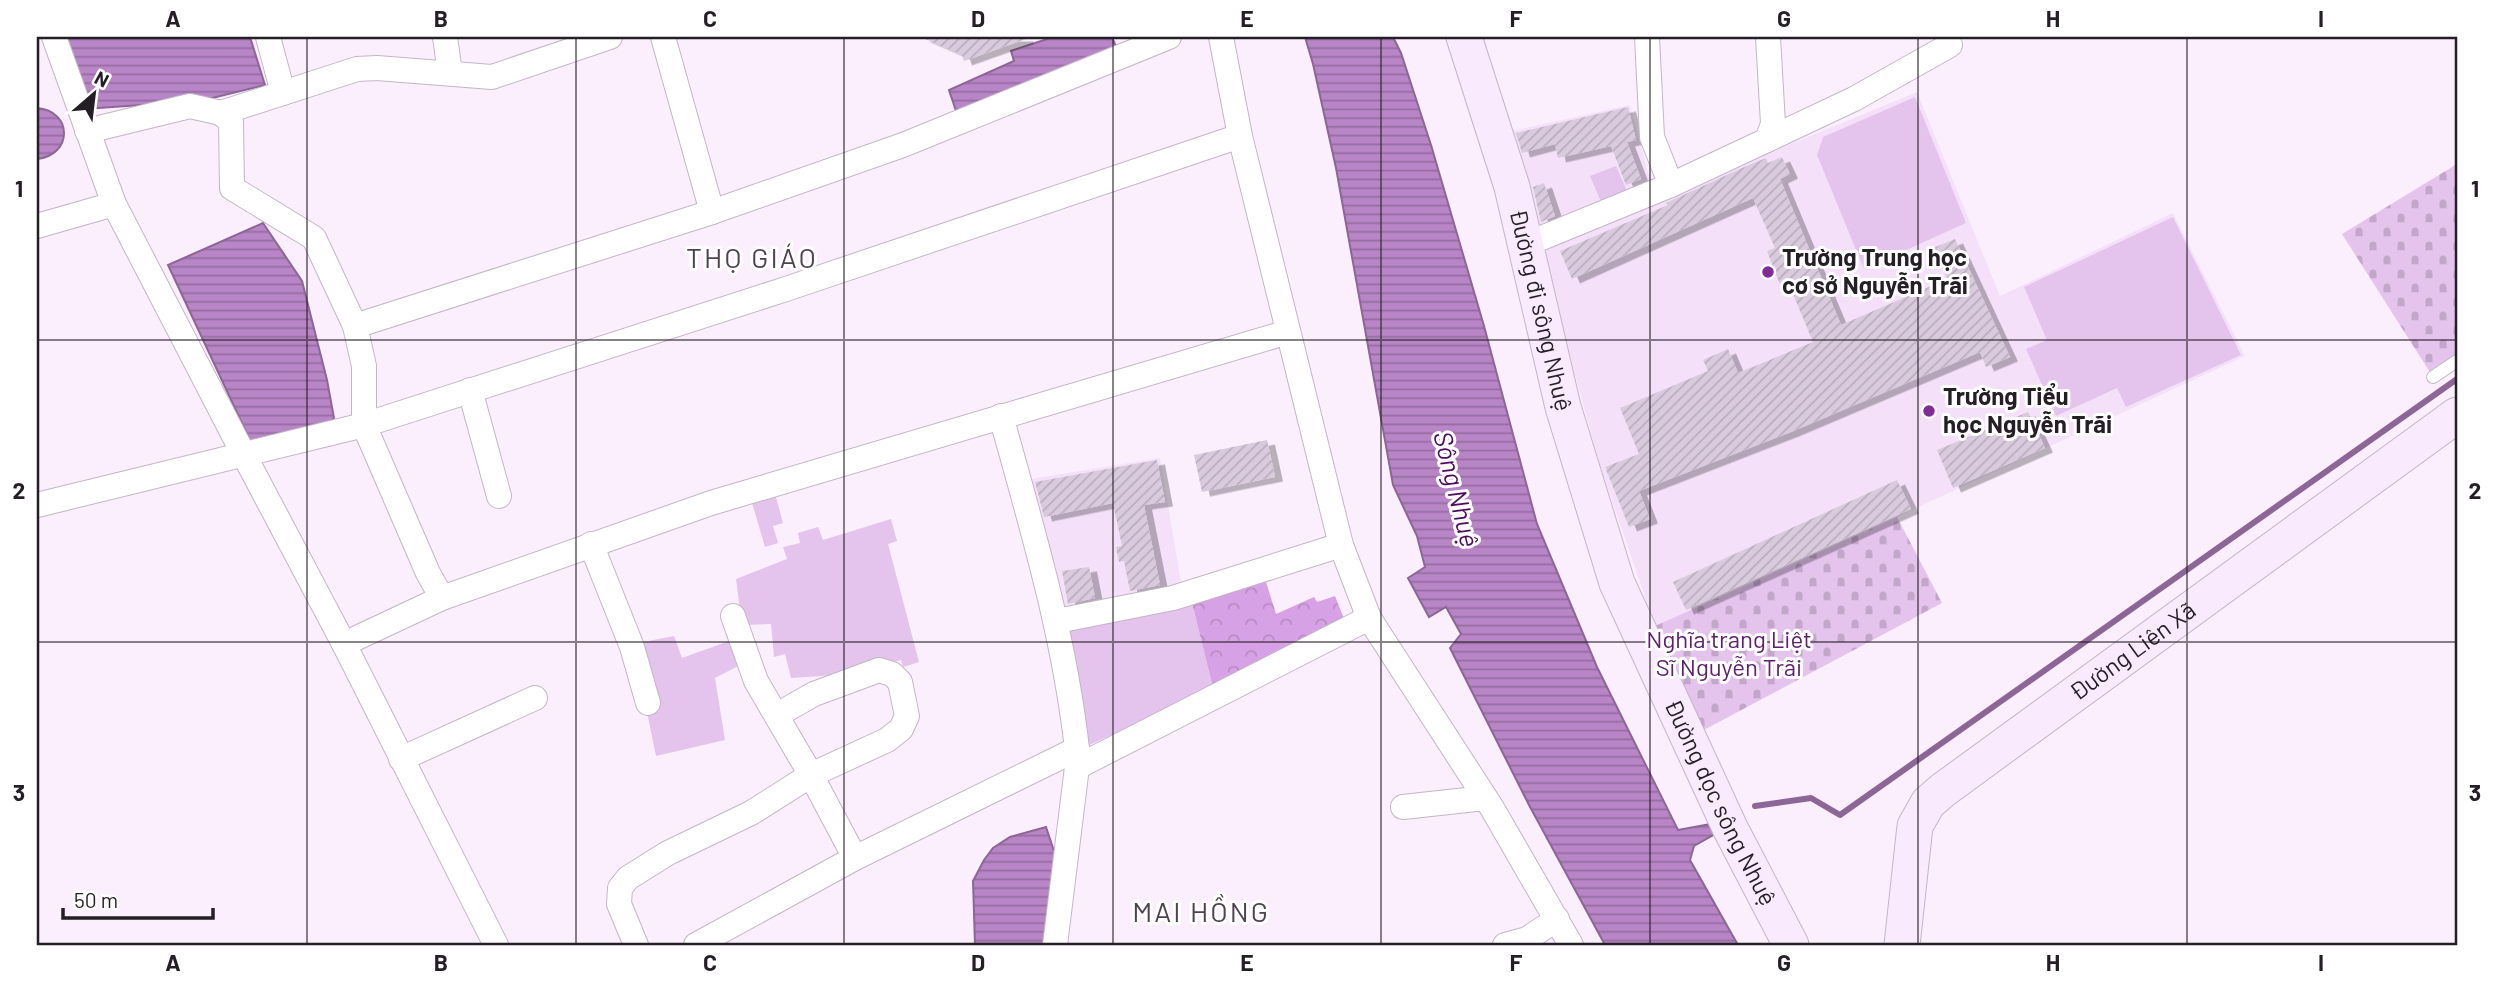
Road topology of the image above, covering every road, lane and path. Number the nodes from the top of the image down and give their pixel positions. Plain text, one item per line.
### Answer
1 (54, 37) edge
2 (268, 37) edge
3 (445, 37) edge
4 (610, 37) edge
5 (663, 37) edge
6 (1169, 37) edge
7 (1221, 37) edge
8 (1464, 37) edge
9 (1647, 37) edge
10 (1768, 37) edge
11 (1950, 45) dead end
12 (450, 73) junction
13 (282, 93) junction
14 (221, 113) junction
15 (87, 131) junction
16 (1240, 136) junction
17 (1767, 140) junction
18 (1671, 186) junction
19 (114, 204) junction
20 (712, 212) junction
21 (37, 226) edge
22 (1527, 244) junction
23 (355, 326) junction
24 (1288, 332) junction
25 (2457, 361) edge
26 (2433, 377) dead end
27 (470, 390) junction
28 (2457, 415) edge
29 (1002, 416) junction
30 (364, 425) junction
31 (244, 455) junction
32 (499, 496) dead end
33 (37, 505) edge
34 (591, 544) junction
35 (1341, 545) junction
36 (1617, 583) joint
37 (442, 598) junction
38 (733, 617) dead end
39 (1369, 618) junction
40 (1057, 621) junction
41 (344, 643) junction
42 (535, 698) dead end
43 (648, 702) dead end
44 (777, 715) junction
45 (1077, 758) junction
46 (401, 759) junction
47 (811, 775) junction
48 (1485, 798) junction
49 (1403, 807) dead end
50 (856, 858) junction
51 (1557, 919) junction
52 (496, 945) edge
53 (636, 945) edge
54 (696, 945) edge
55 (1055, 945) edge
56 (1505, 945) edge
57 (1571, 945) edge
58 (1791, 945) edge
59 (1902, 945) edge

1 - 15 street
2 - 13 street
3 - 12 street
4 - 12 street
5 - 20 street
6 - 20 street
7 - 16 street
8 - 22 street, Đường đi sông Nhuệ
9 - 18 street
10 - 17 street
11 - 17 street
12 - 13 street
13 - 14 street
14 - 15 street
14 - 23 street
15 - 19 street
16 - 24 street
16 - 27 street
17 - 18 street
18 - 22 street
19 - 21 street
19 - 31 street
20 - 23 street
22 - 36 street, Đường đi sông Nhuệ
23 - 30 street
24 - 29 street
24 - 35 street
25 - 26 lane
27 - 30 street
27 - 32 street
28 - 59 street, Đường Liên Xã
29 - 34 street
29 - 40 street
30 - 31 street
30 - 37 street
31 - 33 street
31 - 41 street
34 - 37 street
34 - 43 street
35 - 39 street
35 - 40 street
36 - 58 street, Đường dọc sông Nhuệ
37 - 41 street
38 - 44 street
39 - 45 street
39 - 48 street
40 - 45 street
41 - 46 street
42 - 46 street
44 - 47 street
44 - 47 street
45 - 50 street
45 - 55 street
46 - 52 street
47 - 50 street
47 - 53 street
48 - 49 street
48 - 51 street
50 - 54 street
51 - 56 street
51 - 57 street

